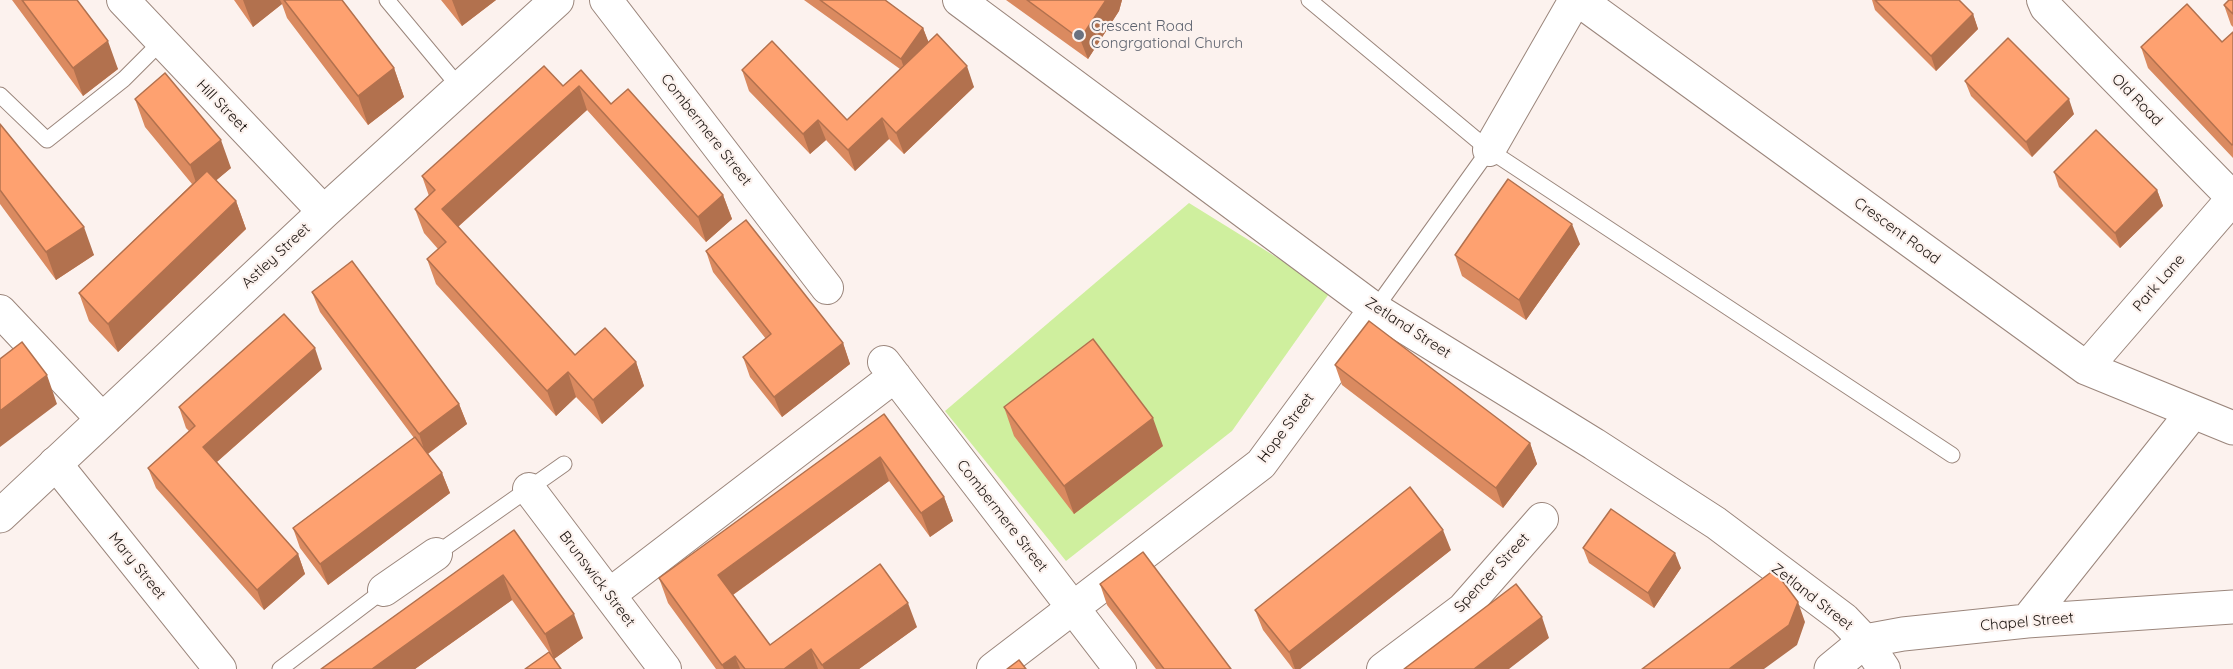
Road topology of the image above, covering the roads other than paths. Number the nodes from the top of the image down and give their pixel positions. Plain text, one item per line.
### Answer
1 (123, 0) edge
2 (387, 0) edge
3 (557, 0) edge
4 (606, 0) edge
5 (959, 0) edge
6 (1309, 0) edge
7 (1577, 0) edge
8 (2043, 0) edge
9 (161, 42) junction
10 (461, 88) junction
11 (0, 95) edge
12 (1489, 150) junction
13 (2233, 198) edge
14 (324, 212) junction
15 (827, 288) dead end
16 (1375, 309) junction
17 (0, 311) edge
18 (2086, 368) junction
19 (2193, 412) junction
20 (102, 419) junction
21 (2233, 428) edge
22 (1952, 455) dead end
23 (55, 463) junction
24 (564, 464) dead end
25 (530, 489) junction
26 (0, 516) edge
27 (1542, 519) dead end
28 (436, 554) joint
29 (384, 590) joint
30 (609, 595) junction
31 (1072, 607) junction
32 (2233, 607) edge
33 (2027, 621) junction
34 (1865, 641) junction
35 (220, 669) edge
36 (280, 669) edge
37 (665, 669) edge
38 (993, 669) edge
39 (1120, 669) edge
40 (1383, 669) edge
41 (1831, 669) edge
42 (1884, 669) edge

1 - 9 street, Hill Street
2 - 10 lane
3 - 10 main road, Astley Street
4 - 15 street, Combermere Street
5 - 16 street, Zetland Street
6 - 12 lane
7 - 12 street
7 - 18 main road, Crescent Road
8 - 13 street, Old Road
9 - 11 lane
9 - 14 street, Hill Street
10 - 14 main road, Astley Street
12 - 16 lane, Hope Street
12 - 22 lane
13 - 18 street, Park Lane
14 - 20 main road, Astley Street
16 - 31 street, Hope Street
16 - 34 street, Zetland Street
17 - 20 street
18 - 19 main road, Crescent Road
19 - 21 main road, Crescent Road
19 - 33 main road
20 - 23 main road, Astley Street
23 - 26 main road, Astley Street
23 - 35 street, Mary Street
24 - 25 lane
25 - 28 lane
25 - 30 street, Brunswick Street
27 - 40 street, Spencer Street
28 - 29 street
29 - 36 lane
30 - 31 street, Combermere Street
30 - 37 street, Brunswick Street
31 - 38 street, Hope Street
31 - 39 street, Combermere Street
32 - 33 main road, Chapel Street
33 - 34 main road, Chapel Street
34 - 41 main road, Chapel Street
34 - 42 street, Zetland Street

